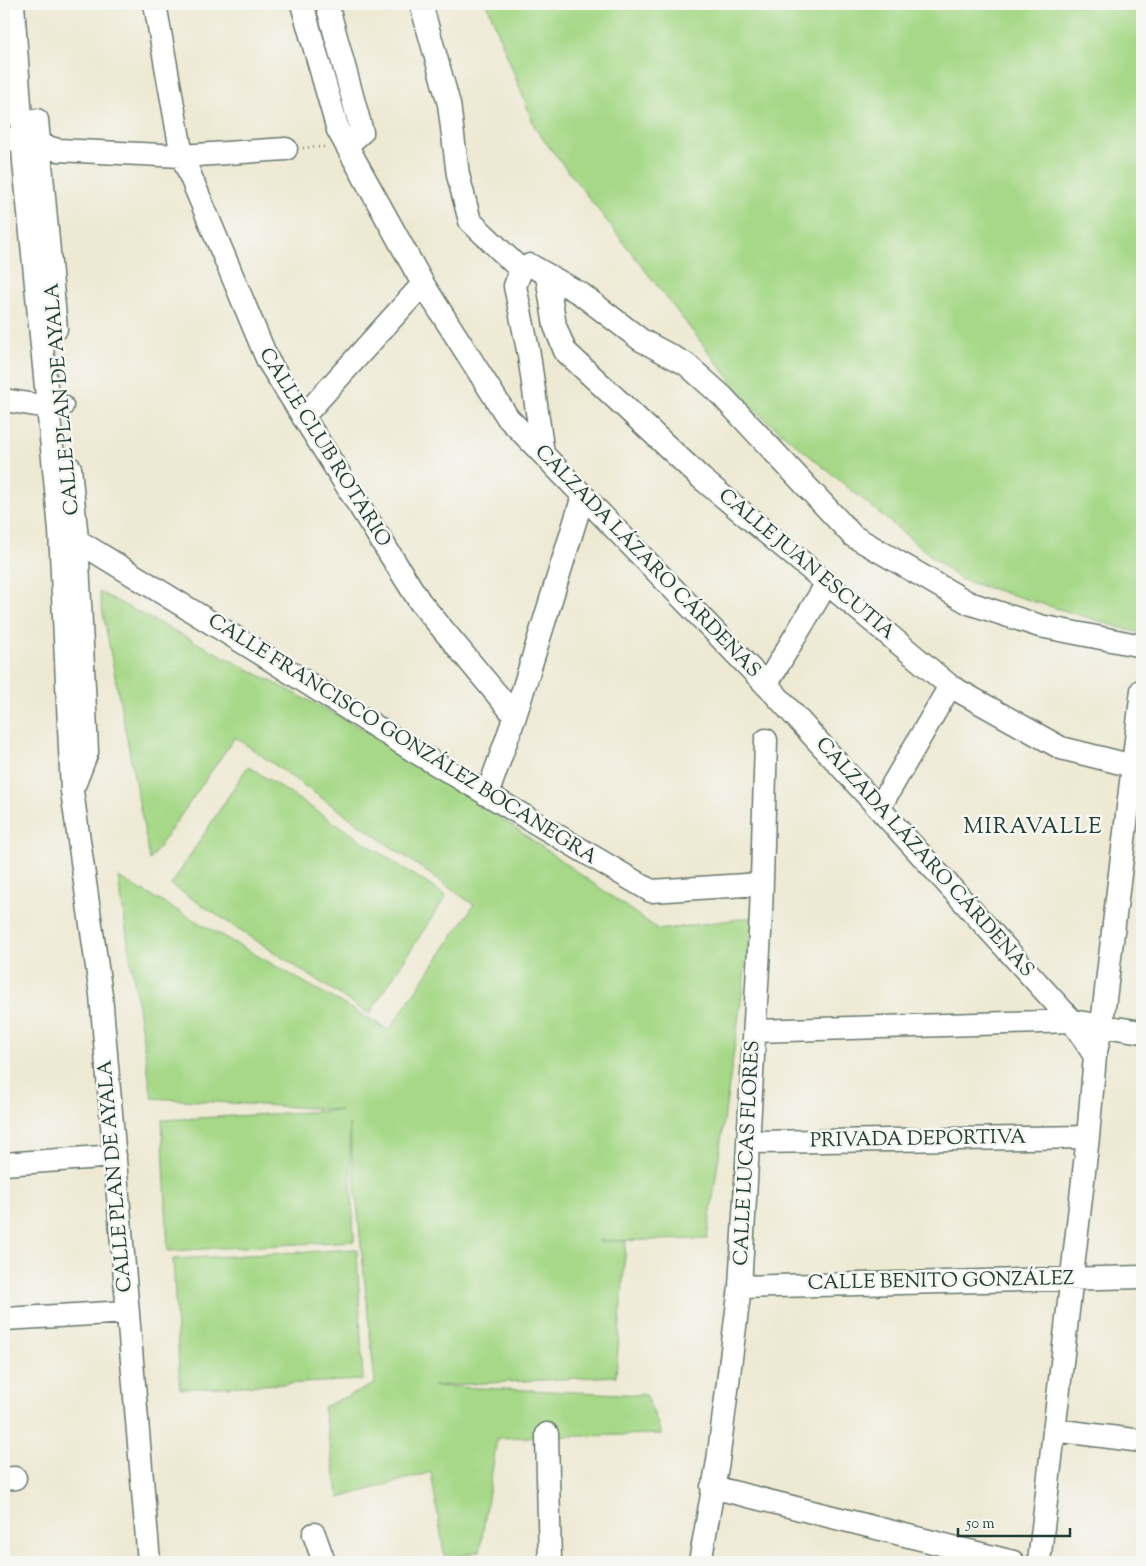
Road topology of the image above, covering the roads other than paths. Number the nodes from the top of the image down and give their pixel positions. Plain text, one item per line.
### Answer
1 (13, 4) edge
2 (28, 4) edge
3 (154, 4) edge
4 (302, 4) edge
5 (327, 4) edge
6 (421, 4) edge
7 (347, 145) junction
8 (286, 149) road end
9 (27, 150) edge
10 (182, 156) junction
11 (521, 270) junction
12 (547, 276) junction
13 (423, 284) junction
14 (4, 400) edge
15 (56, 406) junction
16 (303, 417) junction
17 (543, 454) junction
18 (583, 496) junction
19 (68, 534) junction
20 (828, 584) junction
21 (1142, 646) edge
22 (766, 685) junction
23 (950, 686) junction
24 (1142, 690) edge
25 (515, 716) junction
26 (766, 740) dead end
27 (1138, 768) edge
28 (487, 795) junction
29 (879, 808) junction
30 (761, 884) junction
31 (1072, 1021) junction
32 (1102, 1024) junction
33 (754, 1031) junction
34 (1142, 1032) edge
35 (1095, 1056) junction
36 (1088, 1142) junction
37 (748, 1147) junction
38 (114, 1156) junction
39 (4, 1164) edge
40 (1142, 1277) edge
41 (1071, 1279) junction
42 (740, 1288) junction
43 (128, 1312) junction
44 (4, 1319) edge
45 (1054, 1430) junction
46 (547, 1434) dead end
47 (1142, 1441) edge
48 (712, 1488) junction
49 (314, 1534) dead end
50 (149, 1562) edge
51 (324, 1562) edge
52 (550, 1562) edge
53 (698, 1562) edge
54 (1013, 1562) edge
55 (1039, 1562) edge

1 - 9 street, CALLE PLAN DE AYALA
2 - 9 street, CALLE PLAN DE AYALA
3 - 10 street, CALLE CLUB ROTARIO
4 - 7 street, CALZADA LÁZARO CÁRDENAS
5 - 7 street
6 - 11 street
7 - 13 street, CALZADA LÁZARO CÁRDENAS
8 - 10 street
9 - 10 street
9 - 15 street, CALLE PLAN DE AYALA
10 - 16 street, CALLE CLUB ROTARIO
11 - 12 street
11 - 17 street
12 - 20 street, CALLE JUAN ESCUTIA
12 - 21 street
13 - 16 street
13 - 17 street, CALZADA LÁZARO CÁRDENAS
14 - 15 street
15 - 19 street, CALLE PLAN DE AYALA
16 - 25 street, CALLE CLUB ROTARIO
17 - 18 street, CALZADA LÁZARO CÁRDENAS
18 - 22 street, CALZADA LÁZARO CÁRDENAS
18 - 25 street
19 - 28 street, CALLE FRANCISCO GONZÁLEZ BOCANEGRA
19 - 38 street, CALLE PLAN DE AYALA
20 - 22 street
20 - 23 street, CALLE JUAN ESCUTIA
22 - 29 street, CALZADA LÁZARO CÁRDENAS
23 - 27 street, CALLE JUAN ESCUTIA
23 - 29 street
24 - 27 street
25 - 28 street
26 - 30 street, CALLE LUCAS FLORES
27 - 32 street
28 - 30 street, CALLE FRANCISCO GONZÁLEZ BOCANEGRA
29 - 31 street, CALZADA LÁZARO CÁRDENAS
30 - 33 street, CALLE LUCAS FLORES
31 - 32 street
31 - 33 street
31 - 35 street, CALZADA LÁZARO CÁRDENAS
32 - 34 street
32 - 35 street
33 - 37 street, CALLE LUCAS FLORES
35 - 36 street
36 - 37 street, PRIVADA DEPORTIVA
36 - 41 street
37 - 42 street, CALLE LUCAS FLORES
38 - 39 street
38 - 43 street, CALLE PLAN DE AYALA
40 - 41 street, CALLE BENITO GONZÁLEZ
41 - 42 street, CALLE BENITO GONZÁLEZ
41 - 45 street
42 - 48 street, CALLE LUCAS FLORES
43 - 44 street
43 - 50 street, CALLE PLAN DE AYALA
45 - 47 street
45 - 55 street
46 - 52 street
48 - 53 street, CALLE LUCAS FLORES
48 - 54 street
49 - 51 street

